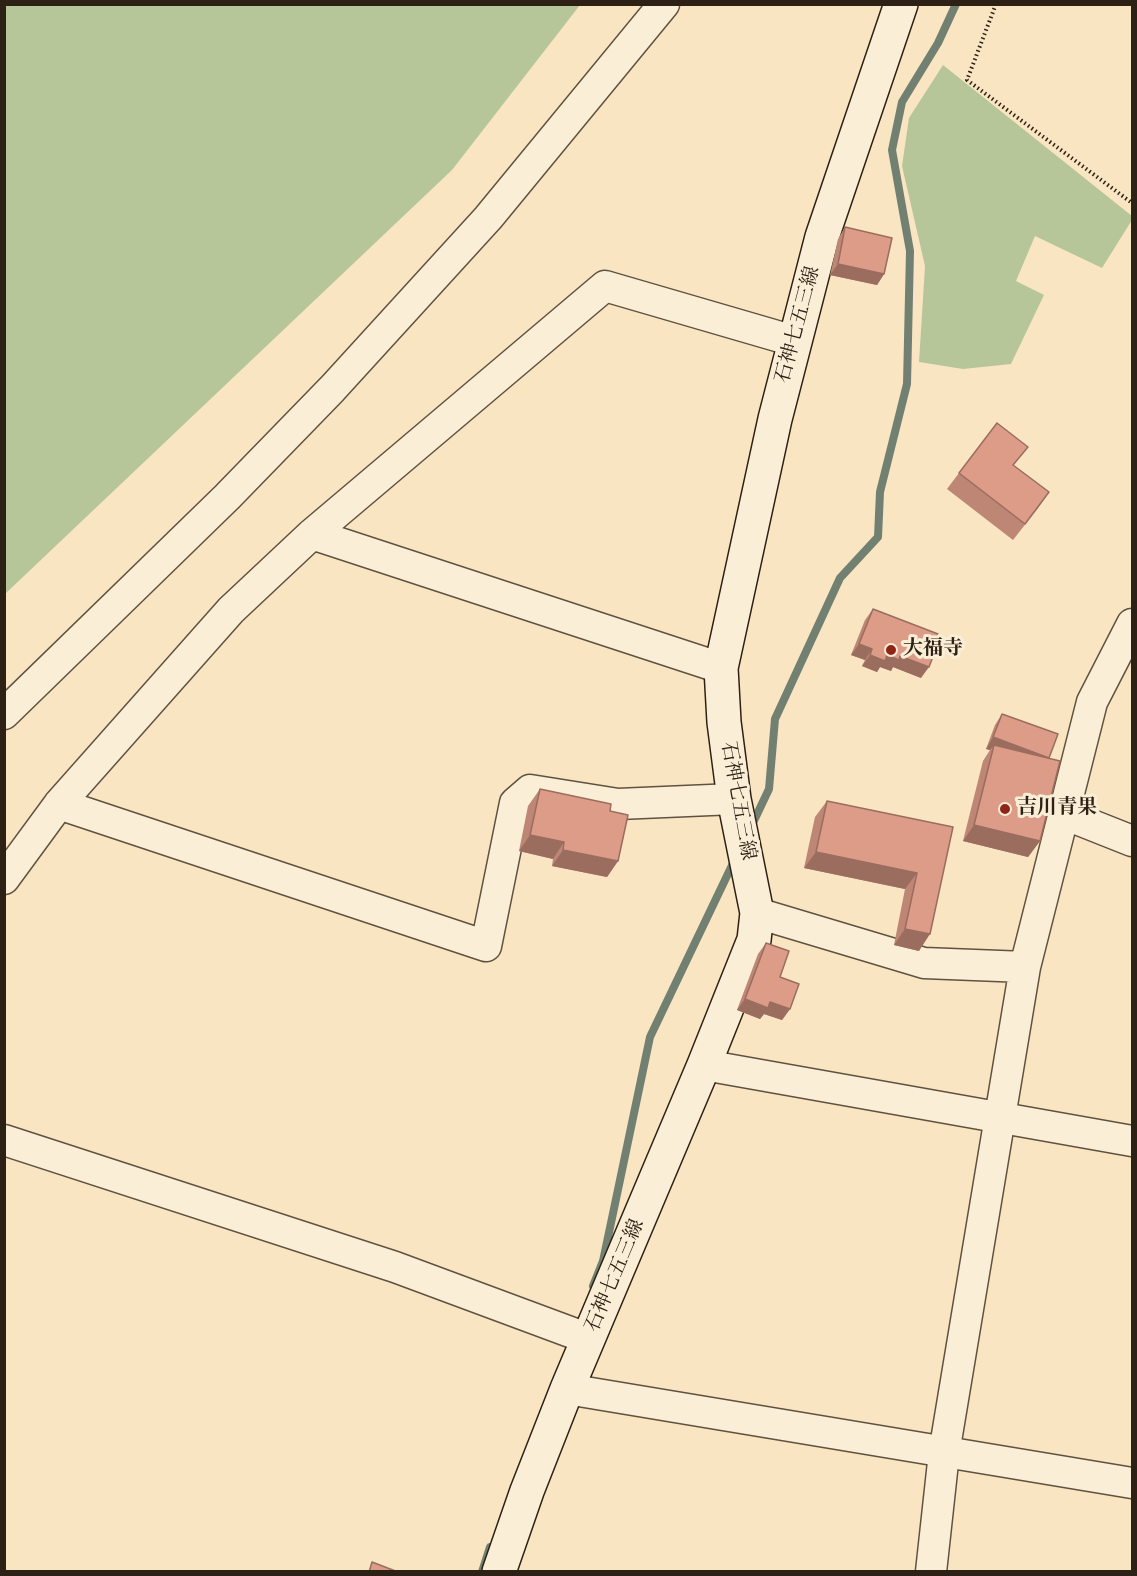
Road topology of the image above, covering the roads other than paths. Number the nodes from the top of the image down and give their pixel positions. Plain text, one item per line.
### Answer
1 (664, 4) edge
2 (901, 4) edge
3 (794, 341) junction
4 (312, 534) junction
5 (1132, 624) edge
6 (722, 668) junction
7 (4, 714) edge
8 (734, 799) junction
9 (59, 804) junction
10 (1064, 814) junction
11 (1132, 841) edge
12 (4, 879) edge
13 (757, 913) junction
14 (1025, 967) junction
15 (704, 1065) junction
16 (999, 1118) junction
17 (4, 1140) edge
18 (1132, 1141) edge
19 (590, 1339) junction
20 (567, 1389) junction
21 (944, 1453) junction
22 (1132, 1483) edge
23 (499, 1572) edge
24 (931, 1572) edge

1 - 7 street
2 - 3 main road, 石神七五三線
3 - 4 street
3 - 6 main road, 石神七五三線
4 - 6 street
4 - 9 street
5 - 10 street
6 - 8 main road, 石神七五三線
8 - 9 street
8 - 13 main road, 石神七五三線
9 - 12 street
10 - 11 street
10 - 14 street
13 - 14 street
13 - 15 main road, 石神七五三線
14 - 16 street
15 - 16 street
15 - 19 main road, 石神七五三線
16 - 18 street
16 - 21 street
17 - 19 street
19 - 20 main road, 石神七五三線
20 - 21 street
20 - 23 main road, 石神七五三線
21 - 22 street
21 - 24 street

